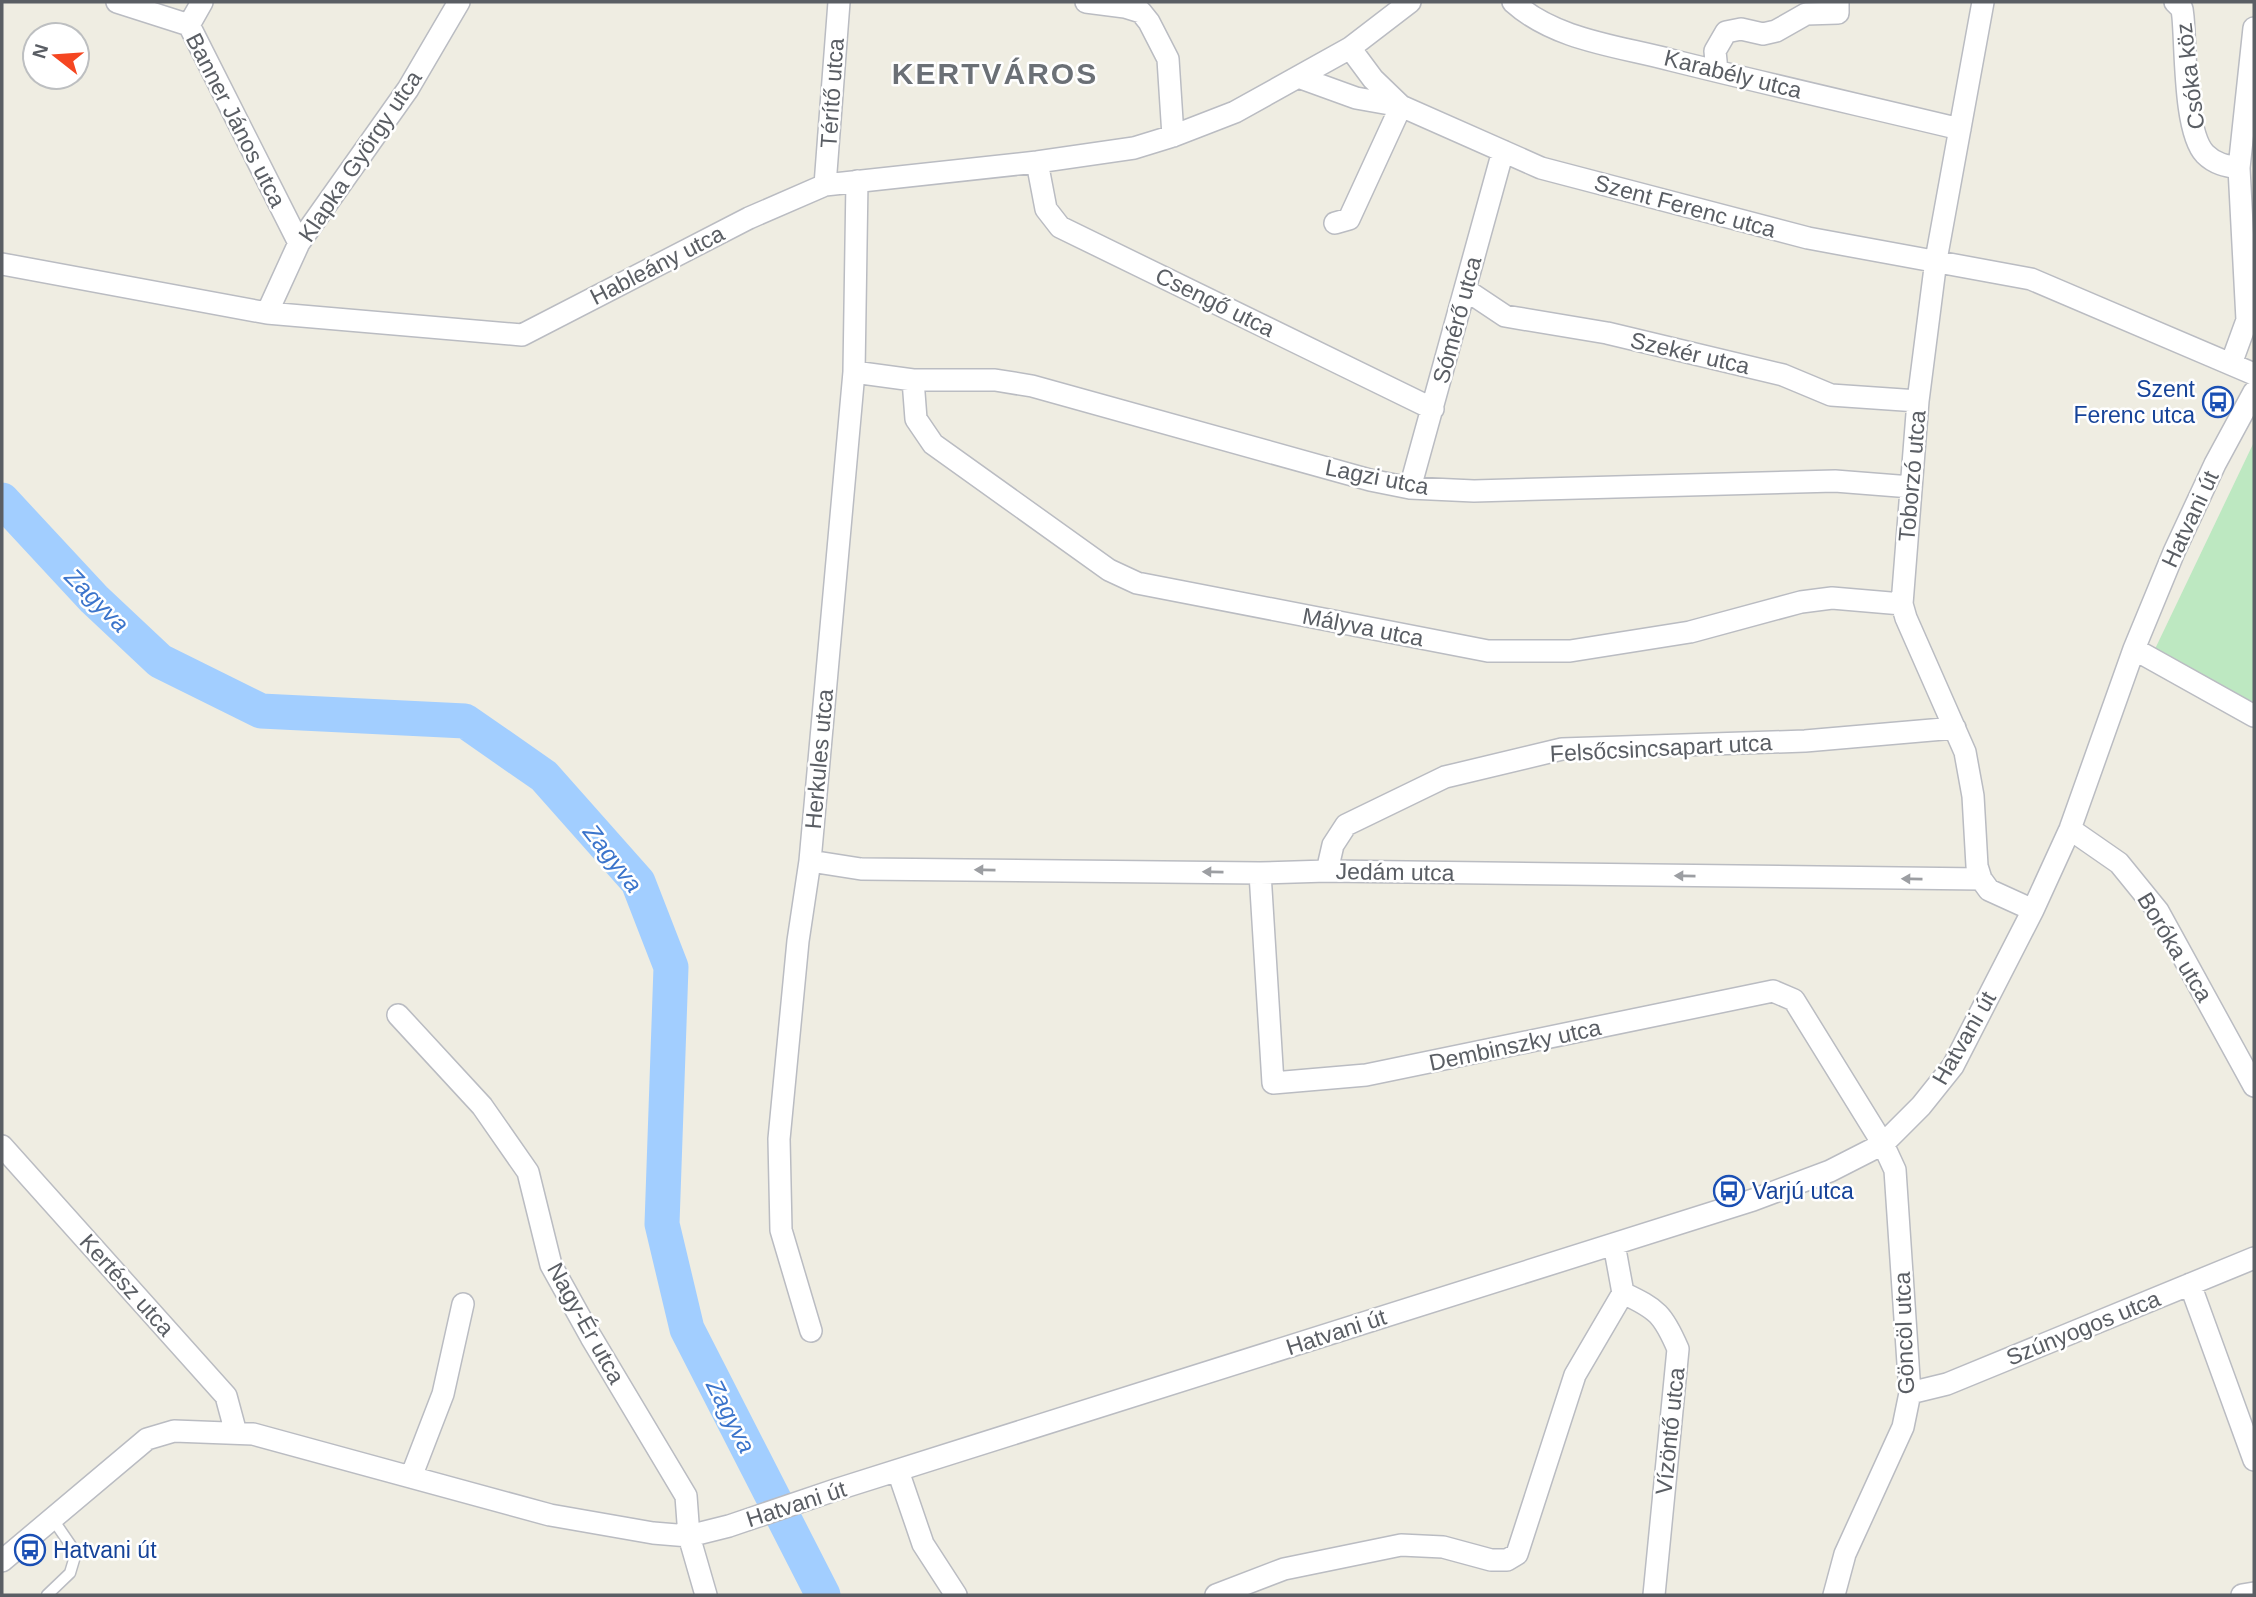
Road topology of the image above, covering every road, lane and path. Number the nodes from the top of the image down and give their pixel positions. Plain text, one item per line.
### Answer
1 (117, 2) edge
2 (202, 2) edge
3 (459, 2) edge
4 (839, 2) edge
5 (1086, 2) edge
6 (1410, 2) edge
7 (1513, 2) edge
8 (1838, 2) edge
9 (1983, 2) edge
10 (2175, 2) edge
11 (1142, 7) edge
12 (189, 25) junction
13 (2254, 28) edge
14 (1350, 48) junction
15 (1717, 71) junction
16 (1298, 77) junction
17 (1401, 106) junction
18 (1960, 129) junction
19 (1173, 136) junction
20 (1503, 151) junction
21 (1037, 162) junction
22 (2239, 168) junction
23 (857, 181) junction
24 (825, 185) junction
25 (1335, 223) dead end
26 (299, 243) junction
27 (1936, 260) junction
28 (2, 264) edge
29 (1466, 290) junction
30 (267, 313) junction
31 (2231, 364) junction
32 (854, 372) junction
33 (2254, 374) edge
34 (913, 380) junction
35 (2254, 391) edge
36 (1918, 401) junction
37 (1433, 409) junction
38 (1911, 487) junction
39 (1410, 488) junction
40 (1902, 604) junction
41 (2134, 649) junction
42 (2254, 716) edge
43 (1955, 728) junction
44 (2070, 829) junction
45 (810, 861) junction
46 (1327, 871) junction
47 (1260, 873) junction
48 (1981, 880) junction
49 (2033, 910) junction
50 (398, 1015) dead end
51 (2254, 1086) edge
52 (1883, 1144) junction
53 (2, 1146) edge
54 (1614, 1244) junction
55 (2254, 1258) edge
56 (2190, 1284) junction
57 (1623, 1293) junction
58 (463, 1304) dead end
59 (811, 1331) dead end
60 (1910, 1393) junction
61 (236, 1433) junction
62 (2254, 1460) edge
63 (898, 1471) junction
64 (411, 1477) junction
65 (52, 1518) junction
66 (689, 1536) junction
67 (2, 1561) edge
68 (2254, 1593) edge
69 (47, 1595) edge
70 (706, 1595) edge
71 (956, 1595) edge
72 (1216, 1595) edge
73 (1654, 1595) edge
74 (1833, 1595) edge
75 (2242, 1595) edge

1 - 12 street, Banner János utca
2 - 12 street
3 - 26 street, Klapka György utca
4 - 24 street, Térítő utca
5 - 11 street
6 - 14 street, Hableány utca
7 - 15 street, Karabély utca
8 - 15 street
9 - 18 street, Toborzó utca
10 - 22 street, Csóka köz
11 - 19 street
12 - 26 street, Banner János utca
13 - 22 street
14 - 16 street, Hableány utca
14 - 17 street, Szent Ferenc utca
15 - 18 street, Karabély utca
16 - 17 street, Szent Ferenc utca
16 - 19 street, Hableány utca
17 - 20 street, Szent Ferenc utca
17 - 25 street
18 - 27 street, Toborzó utca
19 - 21 street, Hableány utca
20 - 27 street, Szent Ferenc utca
20 - 29 street, Sómérő utca
21 - 23 street, Hableány utca
21 - 37 street, Csengő utca
22 - 31 street
23 - 24 street, Hableány utca
23 - 32 street, Herkules utca
24 - 30 street, Hableány utca
26 - 30 street, Klapka György utca
27 - 31 street, Szent Ferenc utca
27 - 36 street, Toborzó utca
28 - 30 street, Hableány utca
29 - 36 street, Szekér utca
29 - 37 street, Sómérő utca
31 - 33 street, Szent Ferenc utca
32 - 34 street, Lagzi utca
32 - 45 street, Herkules utca
34 - 39 street, Lagzi utca
34 - 40 street, Mályva utca
35 - 41 street, Hatvani út
36 - 38 street, Toborzó utca
37 - 39 street, Sómérő utca
38 - 39 street, Lagzi utca
38 - 40 street, Toborzó utca
40 - 43 street, Toborzó utca
41 - 42 street
41 - 44 street, Hatvani út
43 - 46 street, Felsőcsincsapart utca
43 - 48 street, Toborzó utca
44 - 49 street, Hatvani út
44 - 51 street, Boróka utca
47 -> 45 street, Jedám utca
45 - 59 street, Herkules utca
46 - 47 street, Jedám utca
48 -> 46 street, Jedám utca
47 - 52 street, Dembinszky utca
48 - 49 street
49 - 52 street, Hatvani út
50 - 66 street, Nagy-Ér utca
52 - 54 street, Hatvani út
52 - 60 street, Göncöl utca
53 - 61 street, Kertész utca
54 - 57 street
54 - 63 street, Hatvani út
55 - 56 street, Szúnyogos utca
56 - 60 street, Szúnyogos utca
56 - 62 street
57 - 72 street
57 - 73 street, Vízöntő utca
58 - 64 street
60 - 74 street, Göncöl utca
61 - 64 street, Hatvani út
61 - 65 street, Hatvani út
63 - 66 street, Hatvani út
63 - 71 street
64 - 66 street, Hatvani út
65 - 67 street, Hatvani út
65 - 69 lane
66 - 70 street, Nagy-Ér utca
68 - 75 street

